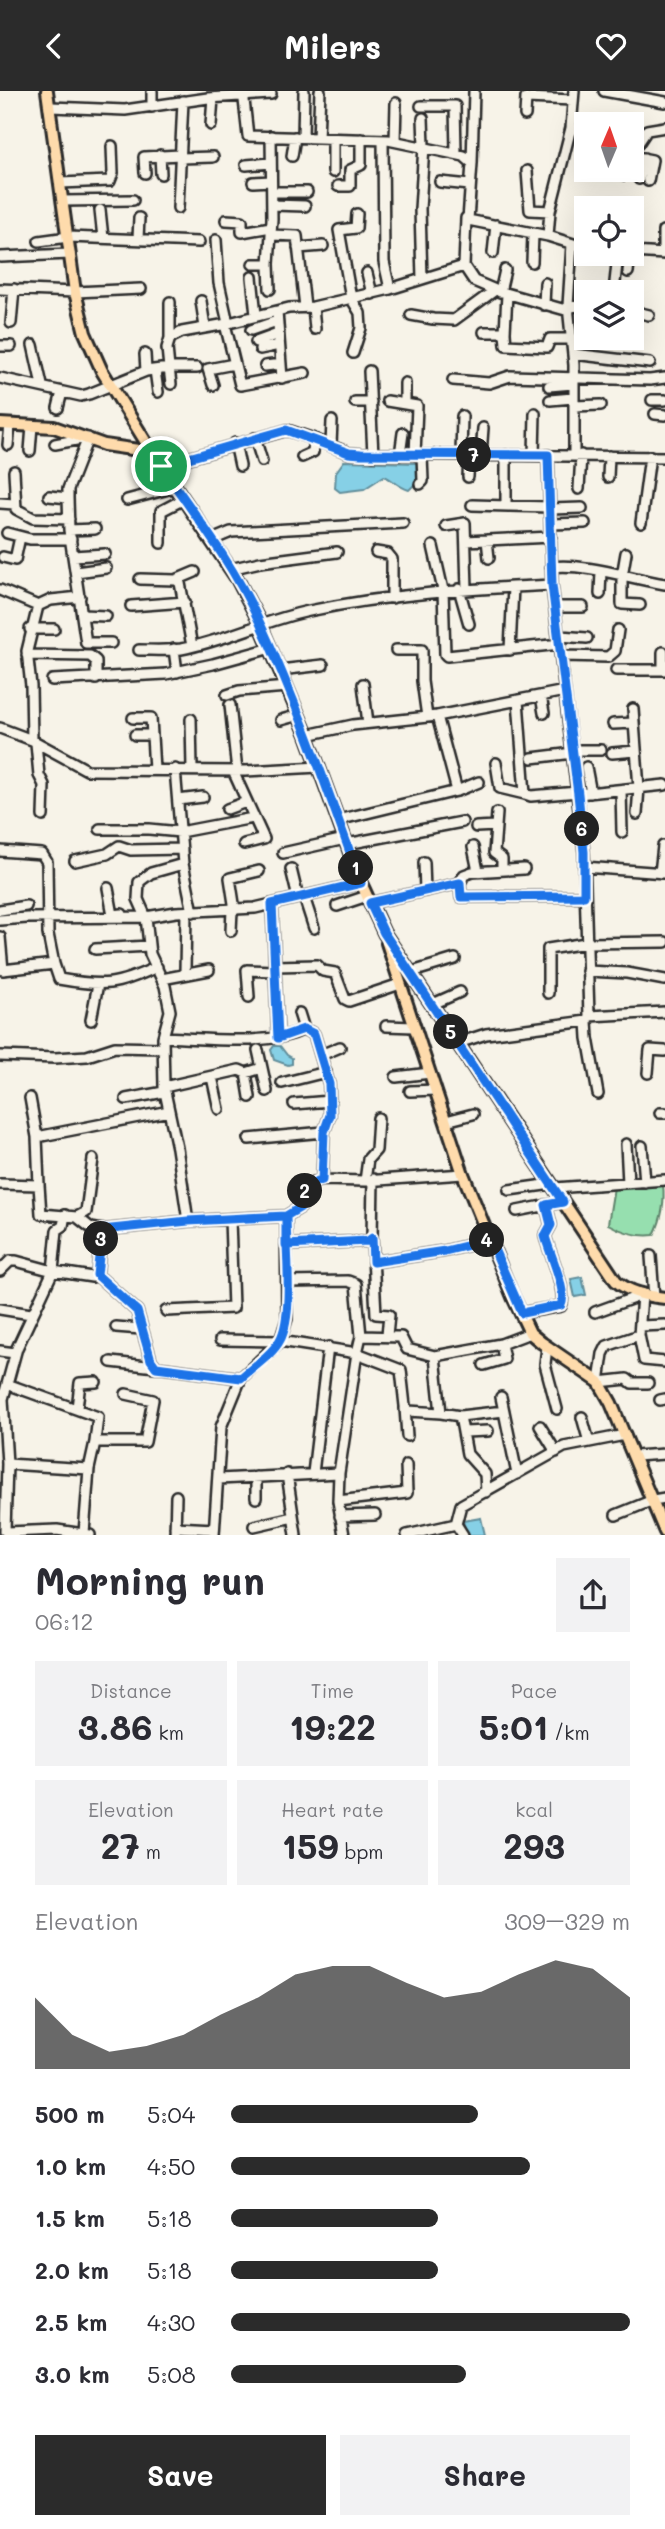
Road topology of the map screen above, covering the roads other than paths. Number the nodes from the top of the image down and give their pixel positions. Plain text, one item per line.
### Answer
1 (47, 91) edge
2 (152, 91) edge
3 (304, 91) edge
4 (320, 91) edge
5 (474, 91) edge
6 (604, 91) edge
7 (660, 91) edge
8 (243, 94) edge
9 (271, 95) dead end
10 (574, 95) edge
11 (637, 95) edge
12 (210, 96) edge
13 (183, 101) junction
14 (662, 102) edge
15 (396, 103) dead end
16 (421, 106) dead end
17 (51, 107) junction
18 (152, 107) junction
19 (524, 115) dead end
20 (424, 118) dead end
21 (211, 125) dead end
22 (665, 127) edge
23 (570, 128) junction
24 (574, 129) edge
25 (644, 134) edge
26 (271, 136) junction
27 (299, 137) junction
28 (318, 138) junction
29 (332, 139) junction
30 (361, 139) junction
31 (383, 140) junction
32 (395, 141) junction
33 (112, 146) dead end
34 (424, 146) junction
35 (456, 153) junction
36 (160, 155) junction
37 (292, 156) dead end
38 (180, 157) junction
39 (213, 157) dead end
40 (644, 158) edge
41 (271, 163) junction
42 (472, 163) junction
43 (246, 165) dead end
44 (333, 171) dead end
45 (527, 171) dead end
46 (145, 173) dead end
47 (162, 174) dead end
48 (644, 178) edge
49 (271, 181) junction
50 (253, 182) dead end
51 (440, 182) dead end
52 (60, 183) junction
53 (470, 185) junction
54 (338, 186) dead end
55 (272, 192) junction
56 (307, 192) dead end
57 (133, 200) dead end
58 (63, 201) junction
59 (272, 205) junction
60 (305, 207) dead end
61 (178, 208) dead end
62 (100, 210) dead end
63 (551, 211) junction
64 (357, 214) dead end
65 (138, 218) dead end
66 (466, 218) junction
67 (226, 220) dead end
68 (496, 225) junction
69 (663, 230) edge
70 (271, 231) junction
71 (533, 234) junction
72 (548, 236) junction
73 (68, 237) junction
74 (103, 238) junction
75 (138, 239) junction
76 (216, 240) dead end
77 (39, 241) dead end
78 (199, 242) dead end
79 (572, 244) joint
80 (323, 246) dead end
81 (298, 248) junction
82 (493, 253) dead end
83 (644, 253) edge
84 (70, 254) junction
85 (664, 254) edge
86 (1, 257) edge
87 (532, 262) dead end
88 (253, 264) dead end
89 (269, 264) junction
90 (464, 266) junction
91 (629, 266) edge
92 (506, 270) dead end
93 (367, 272) dead end
94 (628, 272) dead end
95 (252, 277) dead end
96 (422, 279) junction
97 (545, 283) dead end
98 (0, 289) edge
99 (14, 289) junction
100 (141, 289) dead end
101 (270, 289) dead end
102 (390, 289) junction
103 (75, 292) junction
104 (501, 292) junction
105 (372, 294) junction
106 (351, 298) junction
107 (201, 301) dead end
108 (170, 302) dead end
109 (544, 305) junction
110 (309, 307) junction
111 (574, 308) edge
112 (568, 309) junction
113 (277, 311) junction
114 (644, 314) edge
115 (256, 315) junction
116 (411, 315) dead end
117 (649, 315) dead end
118 (278, 321) junction
119 (11, 323) dead end
120 (226, 323) junction
121 (205, 327) junction
122 (315, 329) dead end
123 (251, 330) dead end
124 (505, 331) junction
125 (484, 332) dead end
126 (278, 334) junction
127 (170, 338) junction
128 (571, 338) junction
129 (574, 338) edge
130 (33, 345) dead end
131 (279, 345) junction
132 (0, 346) edge
133 (11, 346) dead end
134 (353, 353) dead end
135 (145, 354) dead end
136 (573, 354) junction
137 (650, 363) dead end
138 (234, 364) junction
139 (281, 364) junction
140 (265, 366) dead end
141 (169, 368) junction
142 (197, 368) dead end
143 (150, 370) junction
144 (369, 371) dead end
145 (304, 373) dead end
146 (0, 378) edge
147 (282, 378) junction
148 (665, 378) edge
149 (453, 380) dead end
150 (573, 381) junction
151 (405, 383) dead end
152 (171, 384) dead end
153 (213, 384) dead end
154 (42, 385) junction
155 (111, 385) junction
156 (549, 386) dead end
157 (62, 392) junction
158 (158, 392) dead end
159 (550, 400) dead end
160 (652, 400) dead end
161 (665, 400) edge
162 (387, 401) dead end
163 (355, 402) dead end
164 (371, 402) junction
165 (574, 402) junction
166 (405, 404) junction
167 (601, 405) dead end
168 (58, 408) dead end
169 (535, 413) dead end
170 (463, 416) dead end
171 (332, 421) dead end
172 (5, 425) edge
173 (32, 426) junction
174 (483, 429) dead end
175 (403, 433) dead end
176 (88, 438) junction
177 (255, 438) junction
178 (314, 439) junction
179 (235, 443) junction
180 (55, 444) dead end
181 (8, 445) dead end
182 (331, 446) junction
183 (30, 451) dead end
184 (152, 452) junction
185 (373, 455) junction
186 (400, 455) junction
187 (419, 455) junction
188 (465, 455) junction
189 (481, 455) junction
190 (506, 455) junction
191 (534, 455) junction
192 (548, 455) junction
193 (577, 455) junction
194 (609, 456) junction
195 (650, 456) junction
196 (302, 457) dead end
197 (665, 457) edge
198 (262, 461) dead end
199 (161, 466) junction
200 (240, 466) dead end
201 (14, 471) dead end
202 (468, 477) dead end
203 (608, 477) dead end
204 (420, 484) dead end
205 (176, 488) junction
206 (579, 489) dead end
207 (49, 496) dead end
208 (68, 498) junction
209 (184, 499) junction
210 (127, 500) dead end
211 (0, 503) edge
212 (14, 503) junction
213 (472, 505) dead end
214 (506, 506) junction
215 (550, 508) junction
216 (582, 508) dead end
217 (69, 519) junction
218 (403, 523) dead end
219 (585, 523) dead end
220 (642, 523) dead end
221 (551, 524) junction
222 (446, 526) dead end
223 (95, 529) dead end
224 (7, 533) dead end
225 (70, 534) junction
226 (20, 537) junction
227 (551, 537) junction
228 (212, 540) junction
229 (487, 540) junction
230 (466, 541) junction
231 (161, 543) dead end
232 (433, 546) dead end
233 (337, 552) dead end
234 (376, 552) dead end
235 (625, 552) dead end
236 (104, 554) dead end
237 (3, 557) dead end
238 (74, 557) junction
239 (489, 558) dead end
240 (551, 567) junction
241 (106, 568) dead end
242 (230, 569) junction
243 (601, 571) junction
244 (76, 572) junction
245 (195, 572) dead end
246 (621, 576) junction
247 (140, 579) dead end
248 (176, 580) junction
249 (665, 584) edge
250 (552, 585) junction
251 (513, 587) junction
252 (463, 589) junction
253 (0, 590) edge
254 (443, 590) junction
255 (600, 594) dead end
256 (80, 597) junction
257 (392, 598) junction
258 (185, 602) junction
259 (640, 605) dead end
260 (37, 606) junction
261 (131, 606) dead end
262 (555, 607) junction
263 (583, 607) dead end
264 (82, 615) junction
265 (106, 616) dead end
266 (469, 624) dead end
267 (261, 625) junction
268 (30, 629) junction
269 (54, 629) dead end
270 (618, 630) dead end
271 (587, 638) dead end
272 (560, 640) junction
273 (86, 643) junction
274 (111, 643) dead end
275 (192, 646) junction
276 (271, 648) junction
277 (174, 649) junction
278 (139, 650) dead end
279 (396, 650) dead end
280 (510, 650) junction
281 (663, 652) edge
282 (27, 655) junction
283 (90, 656) junction
284 (562, 656) junction
285 (323, 665) dead end
286 (280, 670) junction
287 (617, 670) dead end
288 (664, 670) edge
289 (177, 672) junction
290 (96, 679) junction
291 (52, 680) dead end
292 (363, 684) dead end
293 (287, 687) junction
294 (565, 691) junction
295 (541, 696) junction
296 (518, 700) junction
297 (633, 709) dead end
298 (544, 713) dead end
299 (299, 715) junction
300 (432, 717) junction
301 (133, 718) dead end
302 (191, 719) dead end
303 (281, 720) dead end
304 (368, 723) junction
305 (634, 723) junction
306 (613, 724) dead end
307 (0, 728) edge
308 (135, 735) dead end
309 (152, 735) junction
310 (307, 735) junction
311 (34, 742) junction
312 (601, 750) dead end
313 (573, 751) junction
314 (636, 751) junction
315 (612, 753) dead end
316 (532, 758) dead end
317 (496, 762) dead end
318 (318, 767) junction
319 (586, 767) dead end
320 (175, 769) junction
321 (192, 769) junction
322 (154, 770) junction
323 (235, 771) junction
324 (479, 782) dead end
325 (665, 786) edge
326 (639, 788) junction
327 (621, 790) junction
328 (457, 791) junction
329 (578, 793) junction
330 (591, 793) junction
331 (525, 794) junction
332 (203, 797) dead end
333 (178, 800) junction
334 (246, 802) junction
335 (227, 809) dead end
336 (497, 813) dead end
337 (637, 814) dead end
338 (43, 816) dead end
339 (253, 817) junction
340 (338, 820) junction
341 (462, 822) dead end
342 (496, 826) junction
343 (476, 827) dead end
344 (100, 829) dead end
345 (180, 832) junction
346 (622, 832) dead end
347 (346, 841) junction
348 (244, 844) dead end
349 (663, 846) dead end
350 (473, 847) dead end
351 (182, 849) junction
352 (0, 851) edge
353 (283, 853) dead end
354 (75, 861) dead end
355 (424, 862) dead end
356 (183, 864) junction
357 (584, 867) junction
358 (291, 869) dead end
359 (524, 869) dead end
360 (502, 870) junction
361 (259, 871) dead end
362 (478, 871) junction
363 (662, 873) edge
364 (361, 883) junction
365 (460, 883) junction
366 (108, 888) dead end
367 (425, 891) junction
368 (584, 896) junction
369 (301, 897) junction
370 (369, 899) junction
371 (272, 904) junction
372 (26, 906) dead end
373 (337, 906) dead end
374 (0, 910) edge
375 (233, 910) junction
376 (190, 912) junction
377 (145, 915) junction
378 (48, 919) junction
379 (0, 920) edge
380 (314, 928) dead end
381 (231, 931) dead end
382 (384, 933) junction
383 (0, 937) edge
384 (665, 941) edge
385 (127, 943) dead end
386 (586, 943) junction
387 (149, 944) junction
388 (95, 949) dead end
389 (456, 959) dead end
390 (54, 964) junction
391 (157, 967) junction
392 (274, 969) junction
393 (1, 970) edge
394 (209, 970) dead end
395 (587, 971) junction
396 (185, 972) dead end
397 (412, 972) junction
398 (162, 979) junction
399 (665, 980) edge
400 (98, 984) junction
401 (400, 984) junction
402 (460, 992) dead end
403 (548, 993) dead end
404 (249, 997) dead end
405 (433, 1004) junction
406 (665, 1012) edge
407 (299, 1013) dead end
408 (588, 1018) junction
409 (91, 1020) dead end
410 (386, 1026) dead end
411 (414, 1027) junction
412 (304, 1029) junction
413 (163, 1037) junction
414 (278, 1038) junction
415 (458, 1043) junction
416 (340, 1047) dead end
417 (163, 1048) junction
418 (258, 1050) dead end
419 (665, 1051) edge
420 (321, 1055) junction
421 (0, 1056) edge
422 (665, 1062) edge
423 (262, 1067) junction
424 (326, 1072) junction
425 (246, 1073) junction
426 (430, 1073) junction
427 (648, 1073) dead end
428 (212, 1077) junction
429 (396, 1077) dead end
430 (282, 1083) dead end
431 (164, 1090) junction
432 (436, 1090) junction
433 (267, 1091) dead end
434 (410, 1091) dead end
435 (598, 1094) dead end
436 (250, 1097) dead end
437 (30, 1098) dead end
438 (126, 1099) dead end
439 (330, 1101) junction
440 (294, 1104) dead end
441 (219, 1109) dead end
442 (169, 1111) junction
443 (473, 1114) dead end
444 (378, 1118) dead end
445 (446, 1121) junction
446 (324, 1132) junction
447 (37, 1137) junction
448 (249, 1139) dead end
449 (626, 1144) dead end
450 (642, 1146) dead end
451 (93, 1159) dead end
452 (463, 1174) junction
453 (322, 1180) junction
454 (369, 1180) junction
455 (665, 1180) edge
456 (628, 1182) junction
457 (645, 1182) junction
458 (0, 1184) edge
459 (39, 1185) junction
460 (553, 1186) junction
461 (509, 1190) dead end
462 (563, 1202) junction
463 (546, 1205) junction
464 (517, 1211) dead end
465 (65, 1215) junction
466 (286, 1216) junction
467 (77, 1217) junction
468 (230, 1219) junction
469 (188, 1221) junction
470 (102, 1230) junction
471 (372, 1238) junction
472 (490, 1240) junction
473 (286, 1245) junction
474 (651, 1256) dead end
475 (373, 1262) junction
476 (0, 1271) edge
477 (53, 1271) junction
478 (97, 1275) junction
479 (287, 1282) junction
480 (642, 1295) junction
481 (660, 1297) edge
482 (0, 1309) edge
483 (166, 1311) dead end
484 (595, 1312) dead end
485 (522, 1313) junction
486 (31, 1314) junction
487 (665, 1325) edge
488 (116, 1327) dead end
489 (141, 1329) junction
490 (639, 1331) junction
491 (530, 1332) junction
492 (387, 1335) junction
493 (361, 1336) junction
494 (219, 1340) dead end
495 (280, 1342) junction
496 (500, 1344) junction
497 (328, 1347) junction
498 (547, 1347) junction
499 (0, 1351) edge
500 (15, 1353) junction
501 (358, 1353) junction
502 (435, 1356) junction
503 (111, 1362) dead end
504 (665, 1362) edge
505 (484, 1365) dead end
506 (156, 1367) junction
507 (241, 1378) junction
508 (96, 1382) dead end
509 (599, 1382) junction
510 (648, 1383) dead end
511 (7, 1384) junction
512 (126, 1394) dead end
513 (502, 1397) dead end
514 (405, 1406) junction
515 (77, 1408) junction
516 (557, 1409) dead end
517 (504, 1411) junction
518 (441, 1413) junction
519 (460, 1416) junction
520 (582, 1417) dead end
521 (540, 1426) dead end
522 (488, 1431) dead end
523 (464, 1432) junction
524 (625, 1435) junction
525 (407, 1436) dead end
526 (95, 1442) junction
527 (589, 1442) junction
528 (3, 1446) edge
529 (556, 1452) junction
530 (665, 1454) edge
531 (634, 1456) junction
532 (7, 1464) junction
533 (405, 1465) dead end
534 (89, 1469) junction
535 (313, 1473) junction
536 (340, 1473) junction
537 (287, 1474) junction
538 (517, 1475) junction
539 (256, 1477) junction
540 (219, 1479) junction
541 (486, 1492) junction
542 (176, 1496) dead end
543 (257, 1498) dead end
544 (665, 1499) edge
545 (653, 1500) junction
546 (338, 1501) junction
547 (375, 1515) dead end
548 (616, 1515) dead end
549 (340, 1516) junction
550 (293, 1517) junction
551 (456, 1524) junction
552 (254, 1526) dead end
553 (6, 1531) edge
554 (175, 1531) edge
555 (214, 1532) edge
556 (665, 1532) edge
557 (87, 1534) edge
558 (296, 1535) edge
559 (344, 1535) edge
560 (407, 1535) edge
561 (463, 1535) edge

1 - 17 main road
2 - 18 street
3 - 27 street
4 - 28 street
5 - 42 street
6 - 11 street
7 - 14 street
8 - 9 street
8 - 12 street
8 - 26 street
10 - 19 street
10 - 23 street
11 - 14 street
12 - 13 street
12 - 21 street
13 - 18 street
13 - 38 street
15 - 32 street
16 - 35 street
17 - 18 street
17 - 52 main road
20 - 34 street
22 - 25 street
23 - 24 street
23 - 63 street
26 - 27 street
26 - 41 street
27 - 28 street
27 - 37 street
28 - 29 street
29 - 30 street
29 - 44 street
30 - 31 street
30 - 54 street
31 - 32 street
31 - 102 street
32 - 34 street
33 - 52 street
34 - 35 street
34 - 96 street
35 - 42 street
36 - 38 street
36 - 46 street
36 - 47 street
38 - 39 street
38 - 61 street
40 - 48 street
41 - 43 street
41 - 49 street
42 - 53 street
45 - 63 street
49 - 50 street
49 - 55 street
51 - 53 street
52 - 58 main road
53 - 66 street
55 - 56 street
55 - 59 street
57 - 58 street
58 - 73 main road
59 - 60 street
59 - 70 street
62 - 74 street
63 - 72 street
64 - 106 street
65 - 75 street
66 - 68 street
66 - 90 street
67 - 70 street
68 - 71 street
68 - 82 street
69 - 85 street
70 - 81 street
70 - 89 street
71 - 72 street
71 - 87 street
72 - 79 street
73 - 74 street
73 - 77 street
73 - 84 main road
74 - 75 street
75 - 78 street
76 - 120 street
79 - 112 street
80 - 81 street
81 - 110 street
83 - 85 street
84 - 86 street
84 - 103 main road
88 - 89 street
89 - 101 street
90 - 96 street
90 - 104 street
91 - 94 street
92 - 104 street
93 - 105 street
95 - 115 street
96 - 102 street
97 - 109 street
98 - 99 street
99 - 103 street
99 - 119 street
100 - 103 street
102 - 105 street
103 - 155 main road
104 - 109 street
104 - 116 street
104 - 124 street
105 - 106 street
106 - 110 street
106 - 134 street
107 - 121 street
108 - 127 street
109 - 112 street
110 - 113 street
110 - 122 street
111 - 112 street
112 - 128 street
113 - 115 street
113 - 118 street
114 - 117 street
115 - 120 street
118 - 123 street
118 - 126 street
120 - 121 street
120 - 138 street
121 - 127 street
124 - 125 street
124 - 128 street
126 - 131 street
126 - 131 street
127 - 141 street
128 - 129 street
128 - 136 street
130 - 154 street
131 - 139 street
132 - 133 street
135 - 143 street
136 - 137 street
136 - 150 street
138 - 147 street
138 - 153 street
139 - 140 street
139 - 147 street
141 - 142 street
141 - 143 street
141 - 152 street
143 - 155 street
143 - 158 street
144 - 164 street
145 - 147 street
146 - 154 street
148 - 150 street
149 - 150 street
150 - 156 street
150 - 165 street
151 - 166 street
154 - 157 street
155 - 157 street
155 - 184 main road
157 - 168 street
159 - 165 street
160 - 161 street
162 - 166 street
163 - 164 street
164 - 185 street
165 - 167 street
165 - 193 street
166 - 187 street
169 - 191 street
170 - 188 street
171 - 182 street
172 - 173 main road
172 - 181 street
173 - 176 main road
173 - 183 street
174 - 189 street
175 - 186 street
176 - 180 street
176 - 184 main road
176 - 208 street
177 - 178 street
177 - 179 street
177 - 198 street
178 - 182 street
178 - 196 street
179 - 199 street
179 - 200 street
182 - 185 street
184 - 199 main road
185 - 186 street
186 - 187 street
187 - 188 street
187 - 204 street
188 - 189 street
188 - 202 street
189 - 190 street
190 - 191 street
190 - 214 street
191 - 192 street
192 - 193 street
192 - 215 street
193 - 194 street
193 - 206 street
194 - 195 street
194 - 203 street
195 - 197 street
195 - 220 street
199 - 205 main road
201 - 212 street
205 - 209 main road
205 - 210 street
207 - 208 street
208 - 217 street
209 - 228 main road
209 - 231 street
211 - 212 street
212 - 217 street
213 - 214 street
214 - 215 street
215 - 216 street
215 - 221 street
217 - 225 street
218 - 228 street
219 - 221 street
221 - 227 street
222 - 230 street
223 - 225 street
224 - 226 street
225 - 226 street
225 - 238 street
226 - 237 street
227 - 229 street
227 - 240 street
228 - 242 main road
229 - 230 street
229 - 239 street
230 - 252 street
232 - 254 street
233 - 242 street
234 - 257 street
235 - 246 street
236 - 238 street
238 - 244 street
240 - 243 street
240 - 250 street
241 - 244 street
242 - 267 main road
243 - 246 street
243 - 255 street
244 - 256 street
245 - 248 street
246 - 249 street
246 - 259 street
247 - 248 street
248 - 258 street
250 - 251 street
250 - 262 street
251 - 252 street
251 - 280 street
252 - 254 street
252 - 266 street
253 - 260 street
254 - 257 street
254 - 280 street
256 - 260 street
256 - 264 street
257 - 267 street
258 - 261 street
258 - 275 street
260 - 268 street
262 - 263 street
262 - 272 street
264 - 265 street
264 - 273 street
267 - 275 street
267 - 276 main road
268 - 269 street
268 - 282 street
270 - 284 street
271 - 272 street
272 - 280 street
272 - 284 street
273 - 274 street
273 - 283 street
275 - 277 street
276 - 286 main road
276 - 289 street
277 - 278 street
277 - 289 street
279 - 300 street
281 - 288 street
282 - 283 street
282 - 311 street
283 - 290 street
284 - 294 street
285 - 286 street
286 - 293 main road
287 - 288 street
289 - 290 street
290 - 291 street
292 - 304 street
293 - 299 main road
293 - 323 street
294 - 295 street
294 - 313 street
295 - 296 street
295 - 298 street
296 - 300 street
296 - 331 street
297 - 305 street
299 - 303 street
299 - 310 main road
300 - 304 street
300 - 328 street
301 - 309 street
302 - 321 street
304 - 310 street
305 - 306 street
305 - 314 street
307 - 311 street
308 - 309 street
309 - 322 street
310 - 318 main road
311 - 322 street
311 - 338 street
312 - 313 street
313 - 316 street
313 - 329 street
314 - 315 street
314 - 326 street
317 - 331 street
318 - 323 street
318 - 340 main road
319 - 330 street
320 - 321 street
320 - 322 street
320 - 333 street
321 - 323 street
323 - 334 street
324 - 328 street
325 - 326 street
326 - 327 street
326 - 337 street
327 - 330 street
327 - 346 street
328 - 340 street
329 - 330 street
329 - 331 street
329 - 357 street
332 - 333 street
333 - 345 street
334 - 335 street
334 - 339 street
336 - 342 street
339 - 345 street
339 - 348 street
340 - 347 main road
341 - 347 street
342 - 343 street
342 - 360 street
344 - 345 street
345 - 351 street
347 - 353 street
347 - 364 main road
349 - 363 street
350 - 362 street
351 - 354 street
351 - 356 street
352 - 378 street
355 - 367 street
356 - 376 street
356 - 377 street
357 - 363 street
357 - 368 street
358 - 369 street
359 - 360 street
360 - 362 street
361 - 375 street
362 - 365 street
364 - 369 street
364 - 370 main road
365 - 367 street
365 - 368 street
366 - 377 street
367 - 370 street
368 - 386 street
369 - 371 street
369 - 380 street
370 - 373 street
370 - 382 main road
371 - 375 street
371 - 392 street
372 - 374 street
375 - 376 street
375 - 381 street
376 - 377 street
376 - 396 street
377 - 378 street
377 - 387 street
378 - 379 street
378 - 390 street
382 - 397 main road
382 - 401 main road
383 - 393 street
384 - 386 street
385 - 387 street
386 - 395 street
386 - 403 street
387 - 388 street
387 - 391 street
389 - 397 street
390 - 393 street
390 - 400 street
391 - 398 street
391 - 400 street
392 - 401 street
392 - 404 street
392 - 414 street
394 - 398 street
395 - 399 street
395 - 408 street
397 - 405 main road
398 - 413 street
400 - 409 street
401 - 411 main road
402 - 405 street
405 - 415 main road
406 - 408 street
407 - 412 street
408 - 415 street
408 - 435 street
410 - 411 street
411 - 426 main road
412 - 414 street
412 - 420 street
413 - 414 street
413 - 417 street
415 - 460 main road
416 - 420 street
417 - 421 street
417 - 431 street
418 - 423 street
419 - 422 street
419 - 427 street
420 - 424 street
423 - 425 street
423 - 433 street
424 - 430 street
424 - 439 street
425 - 428 street
425 - 436 street
426 - 429 street
426 - 432 main road
428 - 431 street
428 - 441 street
431 - 438 street
431 - 442 street
432 - 434 street
432 - 445 main road
437 - 447 street
439 - 440 street
439 - 446 street
442 - 447 street
442 - 469 street
443 - 445 street
444 - 454 street
445 - 452 main road
446 - 448 street
446 - 453 street
447 - 459 street
449 - 456 street
450 - 457 street
451 - 467 street
452 - 454 street
452 - 472 main road
453 - 454 street
453 - 466 street
454 - 471 street
455 - 457 street
456 - 457 street
456 - 460 street
458 - 459 street
459 - 465 street
460 - 461 street
460 - 462 main road
462 - 463 street
462 - 480 main road
463 - 464 street
463 - 485 street
465 - 467 street
465 - 477 street
466 - 468 street
466 - 473 street
467 - 470 street
468 - 469 street
468 - 483 street
469 - 470 street
470 - 478 street
471 - 473 street
471 - 475 street
472 - 475 street
472 - 485 main road
473 - 479 street
474 - 481 street
475 - 492 street
476 - 477 street
477 - 478 street
477 - 486 street
478 - 489 street
479 - 493 street
479 - 495 street
480 - 481 main road
480 - 484 street
480 - 490 street
482 - 486 street
485 - 491 main road
486 - 500 street
487 - 490 street
488 - 489 street
489 - 506 street
490 - 504 street
490 - 509 street
491 - 496 street
491 - 498 main road
492 - 493 street
492 - 502 street
493 - 501 street
494 - 495 street
495 - 497 street
495 - 507 street
496 - 502 street
496 - 505 street
497 - 501 street
497 - 535 street
498 - 509 main road
498 - 516 street
499 - 500 street
500 - 511 street
501 - 514 street
501 - 536 street
502 - 518 street
503 - 506 street
506 - 507 street
507 - 540 street
508 - 515 street
509 - 510 street
509 - 524 main road
511 - 515 street
511 - 528 street
512 - 526 street
513 - 517 street
514 - 518 street
514 - 525 street
515 - 526 street
517 - 519 street
517 - 538 street
518 - 519 street
519 - 523 street
520 - 527 street
521 - 529 street
522 - 523 street
523 - 541 street
524 - 527 street
524 - 531 main road
526 - 534 street
527 - 529 street
528 - 532 street
529 - 538 street
530 - 531 street
531 - 545 main road
532 - 534 street
532 - 553 street
533 - 546 street
534 - 557 street
535 - 536 street
535 - 537 street
536 - 546 street
537 - 539 street
537 - 550 street
538 - 541 street
539 - 540 street
539 - 543 street
540 - 555 street
541 - 551 street
542 - 554 street
544 - 545 street
545 - 548 street
545 - 556 main road
546 - 549 street
547 - 549 street
549 - 559 street
550 - 552 street
550 - 558 street
551 - 560 street
551 - 561 street
553 - 557 street
554 - 555 street

